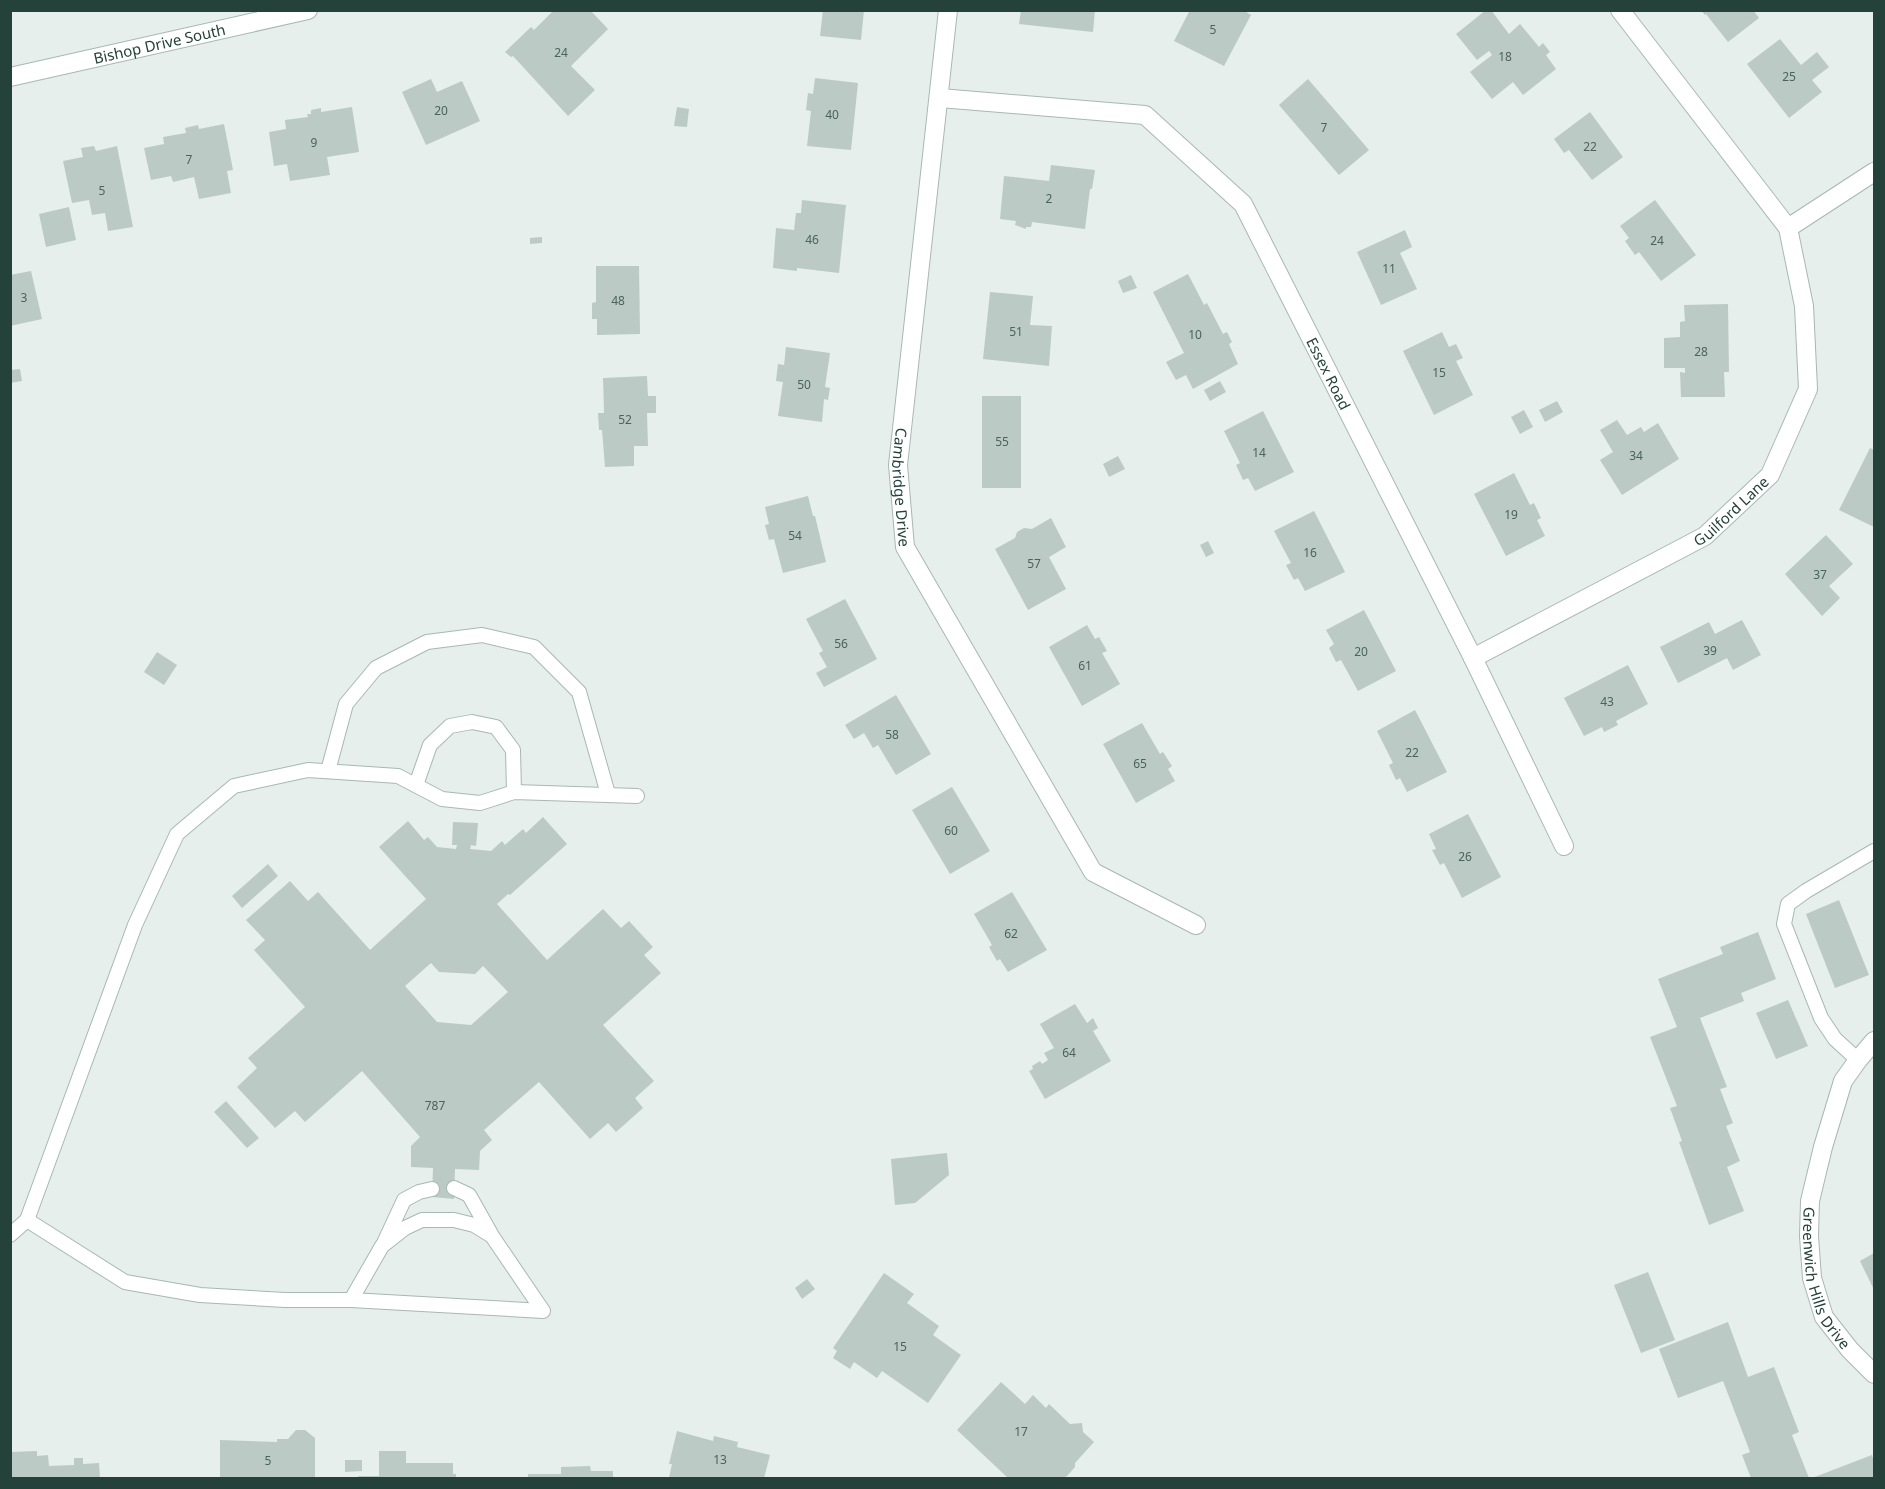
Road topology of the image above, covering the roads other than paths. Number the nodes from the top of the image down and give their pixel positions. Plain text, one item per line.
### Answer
1 (308, 10) edge
2 (948, 10) edge
3 (1620, 10) edge
4 (10, 77) edge
5 (940, 98) junction
6 (1875, 172) edge
7 (1788, 228) junction
8 (1473, 658) junction
9 (328, 771) junction
10 (416, 785) junction
11 (514, 792) junction
12 (608, 794) junction
13 (637, 796) dead end
14 (1564, 846) dead end
15 (1875, 851) edge
16 (1196, 925) dead end
17 (1875, 1041) edge
18 (1858, 1060) junction
19 (454, 1188) dead end
20 (432, 1189) dead end
21 (27, 1220) junction
22 (10, 1235) edge
23 (492, 1236) junction
24 (382, 1246) junction
25 (351, 1300) junction
26 (1875, 1374) edge

1 - 4 street, Bishop Drive South
2 - 5 street, Cambridge Drive
3 - 7 street, Guilford Lane
5 - 8 street, Essex Road
5 - 16 street, Cambridge Drive
6 - 7 street
7 - 8 street, Guilford Lane
8 - 14 street, Essex Road
9 - 10 lane
9 - 12 lane
9 - 21 lane
10 - 11 lane
10 - 11 lane
11 - 12 lane
12 - 13 lane
15 - 18 lane
17 - 18 street, Greenwich Hills Drive
18 - 26 street, Greenwich Hills Drive
19 - 23 lane
20 - 24 lane
21 - 22 lane
21 - 25 lane
23 - 24 lane
23 - 25 lane
24 - 25 lane

